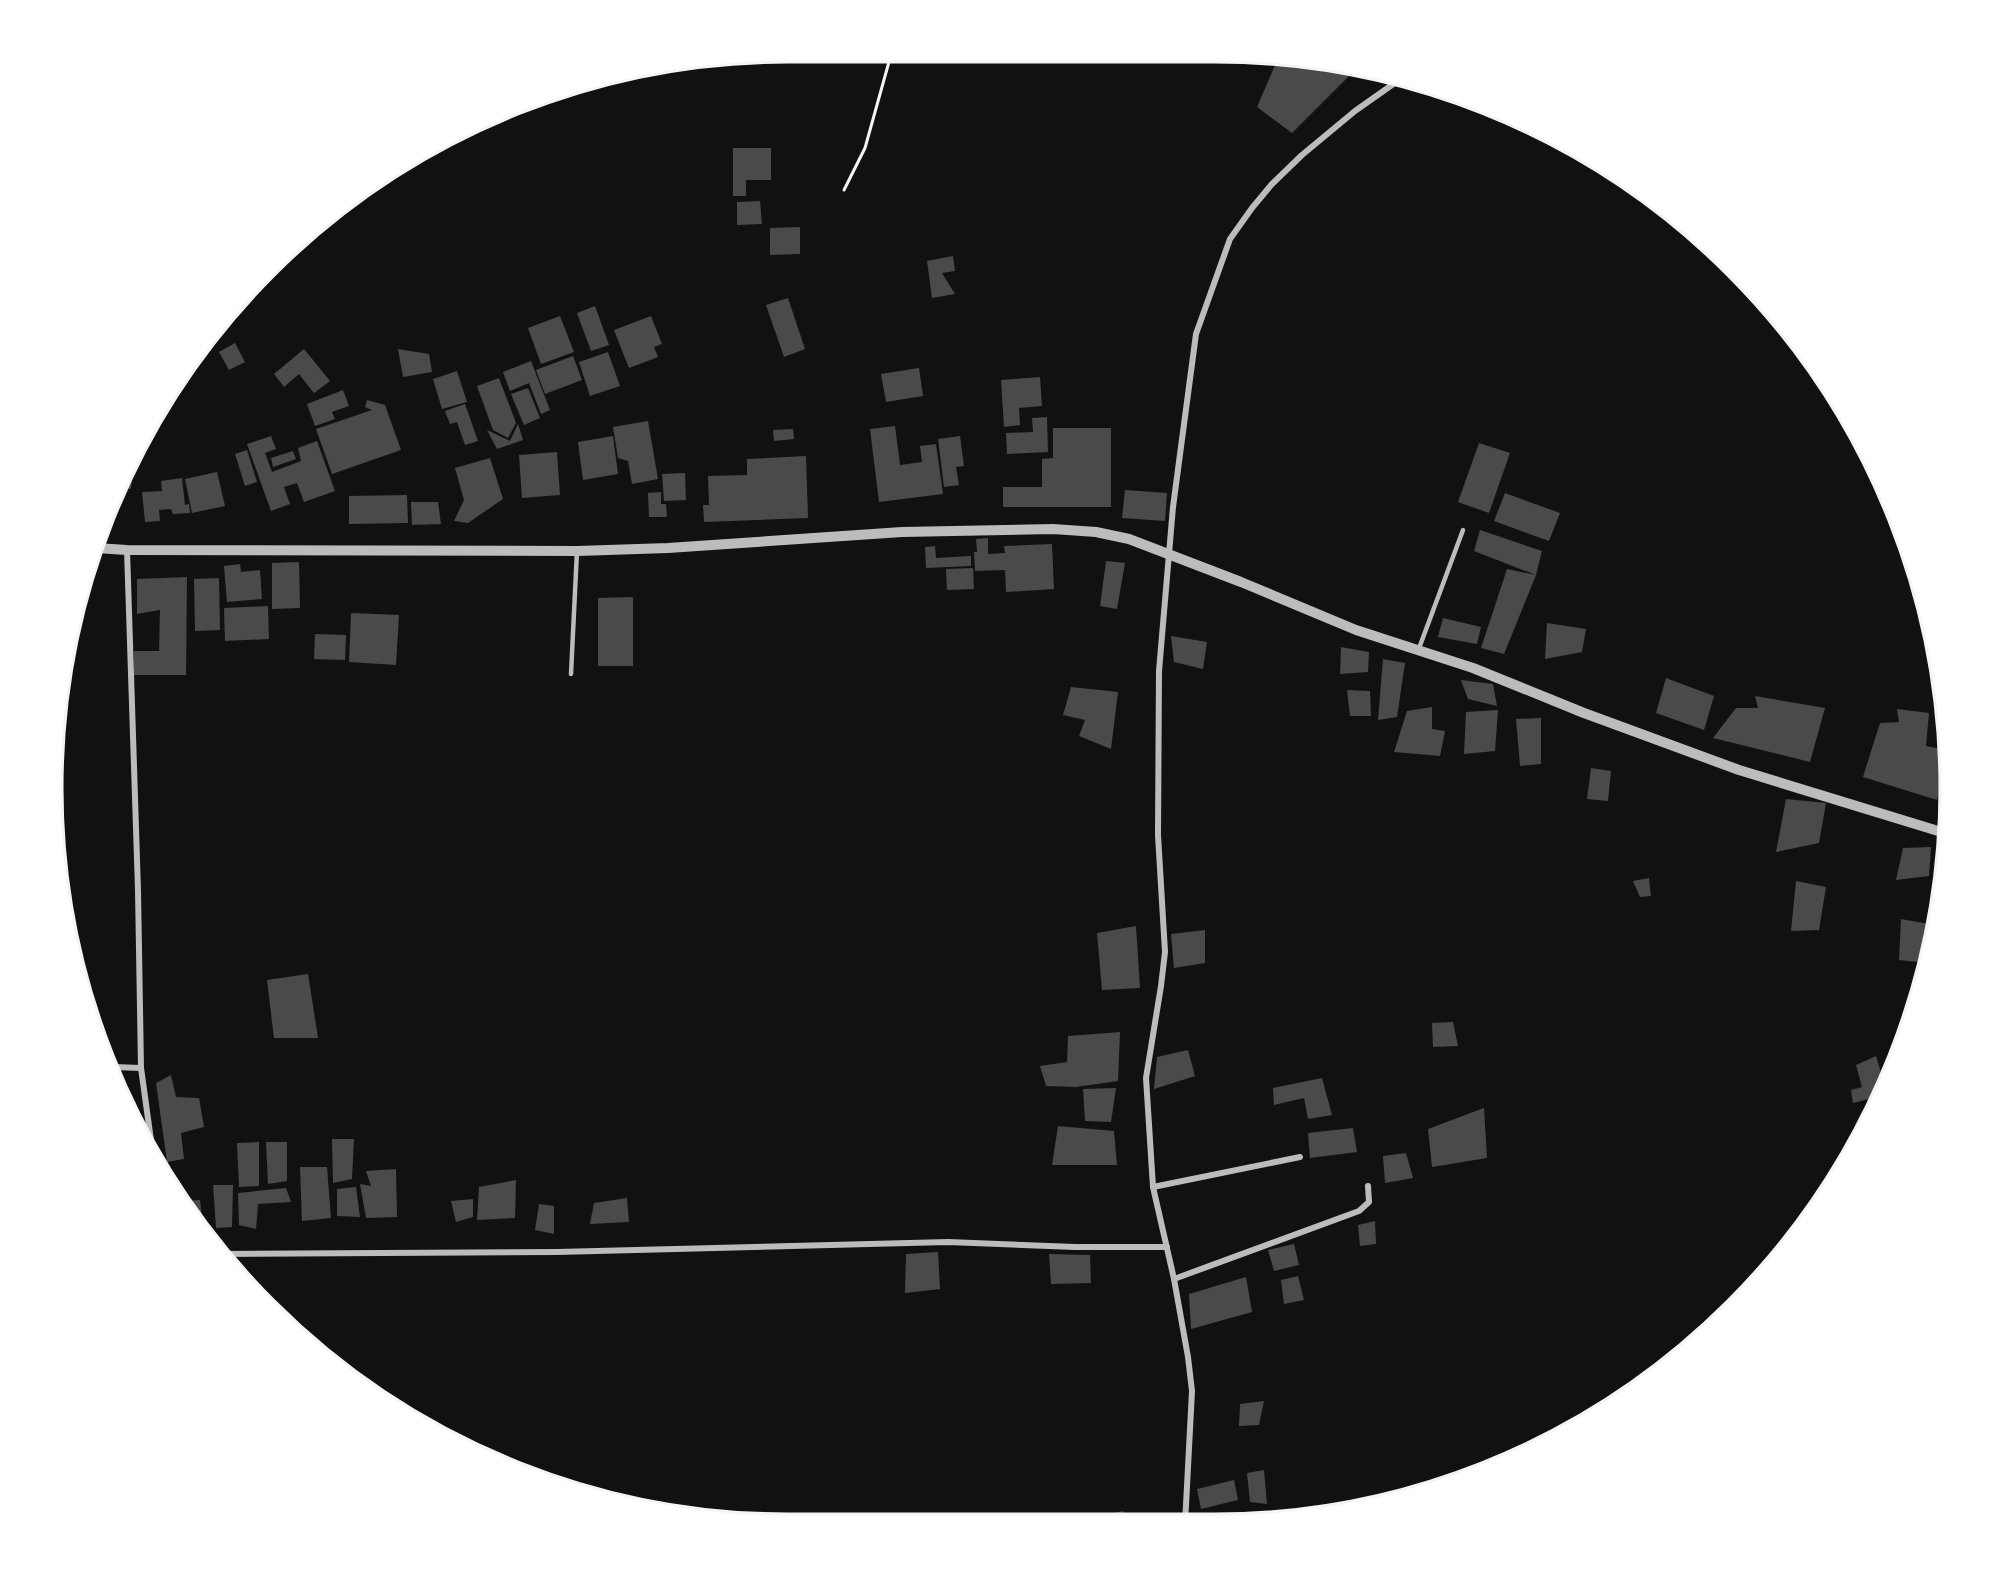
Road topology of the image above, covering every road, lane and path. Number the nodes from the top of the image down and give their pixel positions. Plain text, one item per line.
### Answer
1 (889, 62) edge
2 (1393, 84) edge
3 (844, 190) dead end
4 (1463, 530) dead end
5 (102, 548) edge
6 (127, 550) junction
7 (577, 551) junction
8 (1168, 555) junction
9 (1418, 651) junction
10 (571, 674) dead end
11 (1938, 831) edge
12 (118, 1067) edge
13 (141, 1068) junction
14 (150, 1135) edge
15 (1300, 1157) dead end
16 (1154, 1186) junction
17 (1368, 1186) dead end
18 (1167, 1247) junction
19 (231, 1254) edge
20 (1174, 1279) junction
21 (1186, 1514) edge

1 - 3 path
2 - 8 street
4 - 9 lane
5 - 6 street
6 - 7 street
6 - 13 street
7 - 8 street
7 - 10 lane
8 - 9 street
8 - 16 street
9 - 11 street
12 - 13 street
13 - 14 street
15 - 16 street
16 - 18 street
17 - 20 street
18 - 19 street
18 - 20 street
20 - 21 street

